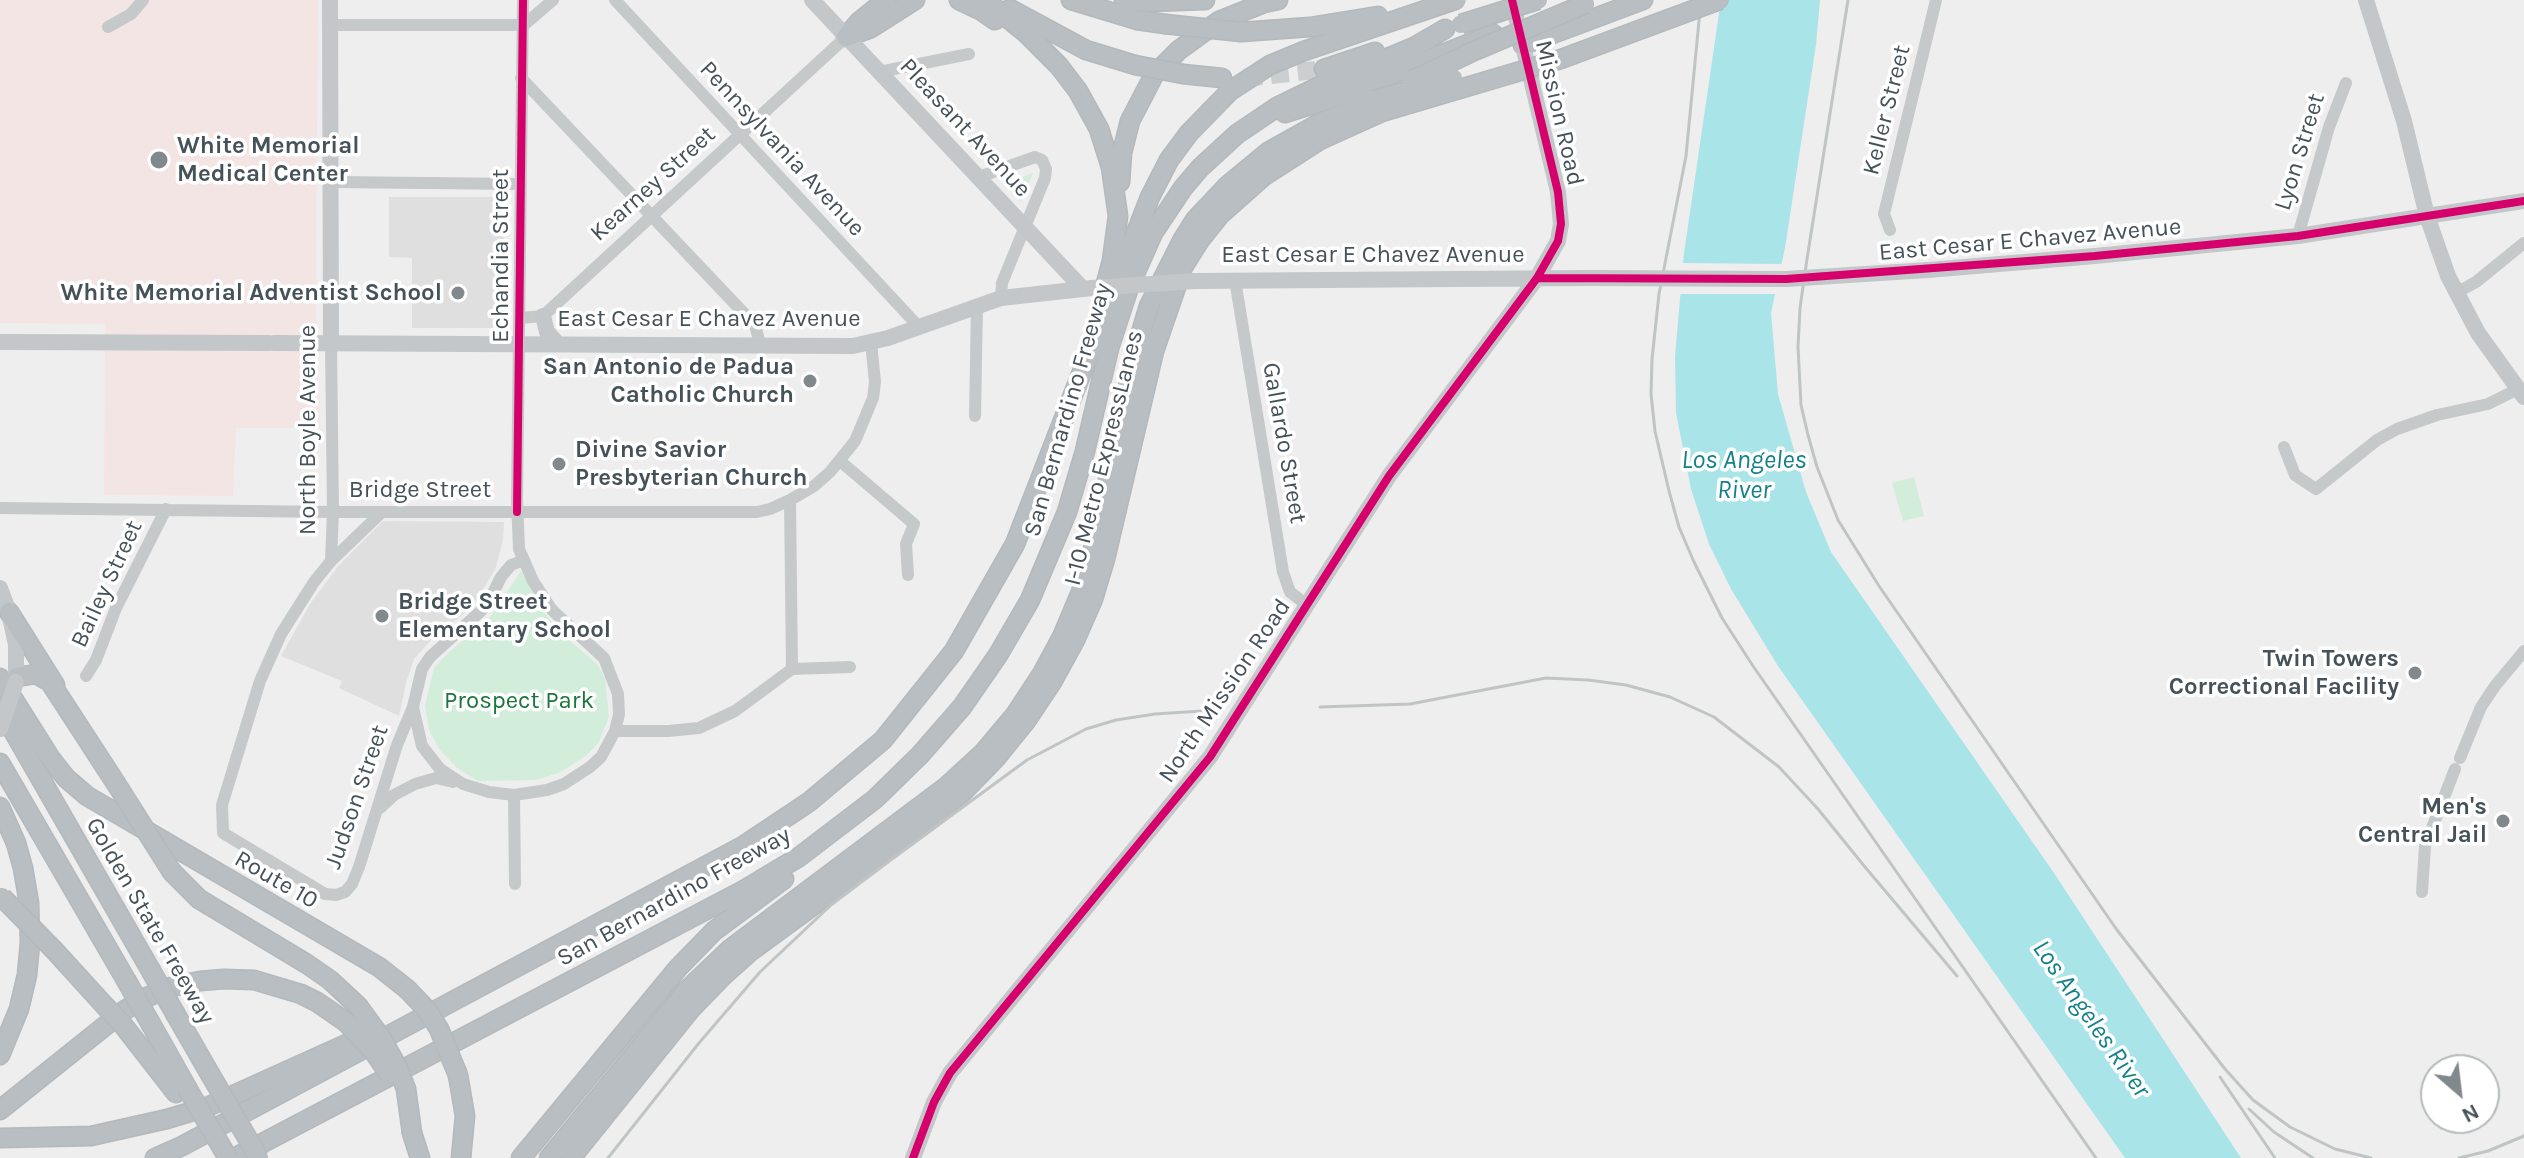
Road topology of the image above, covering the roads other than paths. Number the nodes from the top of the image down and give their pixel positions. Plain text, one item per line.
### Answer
1 (143, 0) edge
2 (330, 0) edge
3 (523, 0) edge
4 (553, 0) edge
5 (615, 0) edge
6 (812, 0) edge
7 (886, 0) edge
8 (915, 0) edge
9 (959, 0) edge
10 (985, 0) edge
11 (999, 0) edge
12 (1071, 0) edge
13 (1124, 0) edge
14 (1205, 0) edge
15 (1278, 0) edge
16 (1434, 0) edge
17 (1455, 0) edge
18 (1512, 0) edge
19 (1538, 0) edge
20 (1596, 0) edge
21 (1643, 0) edge
22 (1690, 0) edge
23 (1720, 0) edge
24 (1936, 0) edge
25 (2366, 0) edge
26 (1518, 24) junction
27 (330, 25) junction
28 (524, 25) junction
29 (1453, 26) junction
30 (108, 27) dead end
31 (846, 37) junction
32 (1523, 45) junction
33 (969, 54) dead end
34 (1059, 66) junction
35 (1324, 69) tunnel mouth
36 (879, 72) junction
37 (521, 78) junction
38 (1222, 78) tunnel mouth
39 (2346, 83) dead end
40 (1378, 106) junction
41 (739, 135) junction
42 (1217, 152) junction
43 (979, 177) junction
44 (332, 182) junction
45 (521, 184) junction
46 (2524, 201) edge
47 (650, 215) junction
48 (1118, 216) junction
49 (2427, 216) junction
50 (1024, 227) junction
51 (1890, 230) dead end
52 (2298, 236) junction
53 (2524, 243) edge
54 (1537, 278) junction
55 (1235, 280) junction
56 (1088, 289) junction
57 (2456, 293) junction
58 (1001, 298) junction
59 (977, 305) junction
60 (543, 316) junction
61 (521, 318) junction
62 (919, 327) junction
63 (0, 342) edge
64 (871, 342) junction
65 (520, 343) junction
66 (557, 343) junction
67 (331, 344) junction
68 (760, 344) junction
69 (1081, 374) junction
70 (2521, 393) edge
71 (975, 416) dead end
72 (2284, 447) dead end
73 (840, 461) junction
74 (790, 500) junction
75 (0, 508) edge
76 (166, 509) junction
77 (333, 512) junction
78 (382, 512) junction
79 (517, 512) junction
80 (524, 560) junction
81 (331, 561) junction
82 (908, 575) dead end
83 (0, 588) edge
84 (1030, 600) junction
85 (1307, 605) junction
86 (9, 612) junction
87 (2524, 651) edge
88 (850, 667) dead end
89 (792, 669) junction
90 (86, 676) dead end
91 (11, 679) edge
92 (58, 691) junction
93 (413, 707) junction
94 (0, 708) edge
95 (0, 729) edge
96 (615, 731) junction
97 (0, 763) edge
98 (463, 784) junction
99 (514, 795) junction
100 (0, 807) edge
101 (378, 810) junction
102 (515, 884) dead end
103 (2422, 892) dead end
104 (336, 895) joint
105 (1, 896) edge
106 (422, 1017) junction
107 (0, 1055) edge
108 (181, 1090) junction
109 (0, 1110) edge
110 (412, 1133) junction
111 (0, 1138) edge
112 (155, 1158) edge
113 (225, 1158) edge
114 (234, 1158) edge
115 (259, 1158) edge
116 (420, 1158) edge
117 (461, 1158) edge
118 (521, 1158) edge
119 (549, 1158) edge
120 (571, 1158) edge
121 (913, 1158) edge

1 - 30 street
2 - 27 main road, North Boyle Avenue
3 - 28 street, Echandia Street
4 - 28 street
5 - 41 street, Pennsylvania Avenue
6 - 31 main road, Pleasant Avenue
7 - 31 highway
8 - 31 highway
9 - 34 highway
10 - 34 highway
11 - 38 highway, bridge
12 - 16 highway, bridge
13 - 14 highway
15 - 48 highway
17 - 69 highway
18 - 26 main road, Mission Road
19 - 29 highway, bridge
20 - 40 highway, bridge
21 - 32 highway
22 - 40 highway, I-10 Metro ExpressLanes, bridge
23 - 40 highway, I-10 Metro ExpressLanes, bridge
24 - 51 street, Keller Street
25 - 49 main road
26 - 32 main road, Mission Road
26 - 42 highway
27 - 28 street
27 - 44 main road, North Boyle Avenue
28 - 37 street, Echandia Street
29 - 35 highway
29 - 42 highway, San Bernardino Freeway
31 - 36 main road, Pleasant Avenue
31 - 41 street, Kearney Street
32 - 54 main road, Mission Road
33 - 36 street
34 - 48 highway
36 - 43 main road, Pleasant Avenue
37 - 45 street, Echandia Street
37 - 47 street
39 - 52 street, Lyon Street
40 - 119 highway, I-10 Metro ExpressLanes
40 - 120 highway, I-10 Metro ExpressLanes
41 - 47 street, Kearney Street
41 - 62 street, Pennsylvania Avenue
42 - 84 highway, San Bernardino Freeway
43 - 50 main road, Pleasant Avenue
43 - 50 street
44 - 45 street
44 - 67 main road, North Boyle Avenue
45 - 61 street, Echandia Street
46 - 49 main road, East Cesar E Chavez Avenue
47 - 60 street, Kearney Street
47 - 68 street
48 - 69 highway
49 - 52 main road, East Cesar E Chavez Avenue
49 - 57 main road
50 - 56 main road, Pleasant Avenue
50 - 58 street
52 - 54 main road, East Cesar E Chavez Avenue, bridge
53 - 57 street
54 - 55 main road, East Cesar E Chavez Avenue
54 - 85 main road, North Mission Road
55 - 56 main road, East Cesar E Chavez Avenue, bridge
55 - 85 street, Gallardo Street
56 - 58 main road, East Cesar E Chavez Avenue
57 - 70 main road
58 - 59 main road, East Cesar E Chavez Avenue
59 - 62 main road, East Cesar E Chavez Avenue
59 - 71 street
60 - 61 street
60 - 66 main road
61 - 65 street, Echandia Street
62 - 64 main road, East Cesar E Chavez Avenue
63 - 67 main road, East Cesar E Chavez Avenue
64 - 68 main road, East Cesar E Chavez Avenue
64 - 73 street, Bridge Street
65 - 66 main road, East Cesar E Chavez Avenue
65 - 67 main road, East Cesar E Chavez Avenue
65 - 79 street, Echandia Street
66 - 68 main road, East Cesar E Chavez Avenue
67 - 77 street, North Boyle Avenue
69 - 106 highway, San Bernardino Freeway
70 - 72 street
73 - 74 street, Bridge Street
73 - 82 street
74 - 79 street, Bridge Street
74 - 89 street
75 - 76 street, Bridge Street
76 - 77 street, Bridge Street
76 - 90 street, Bailey Street
77 - 78 street, Bridge Street
77 - 81 street, North Boyle Avenue
78 - 79 street, Bridge Street
78 - 81 street
79 - 80 street, Echandia Street
80 - 93 street
80 - 96 street, Echandia Street
81 - 104 street, North Boyle Avenue
83 - 86 main road
84 - 114 highway, San Bernardino Freeway
84 - 118 highway
85 - 121 main road, North Mission Road
86 - 91 main road
86 - 92 highway
87 - 103 street
88 - 89 street
89 - 96 street
91 - 92 highway
91 - 95 main road, bridge
91 - 117 highway, Route 10, bridge
92 - 110 highway, bridge
93 - 98 street
93 - 101 street, Judson Street
94 - 115 highway, Golden State Freeway, bridge
96 - 99 street
97 - 108 highway, bridge
98 - 99 street
98 - 101 street
99 - 102 street
100 - 107 highway
101 - 104 street, Judson Street
105 - 108 highway, bridge
106 - 111 highway
106 - 112 highway, San Bernardino Freeway
108 - 113 highway
109 - 110 highway, bridge
110 - 116 highway

